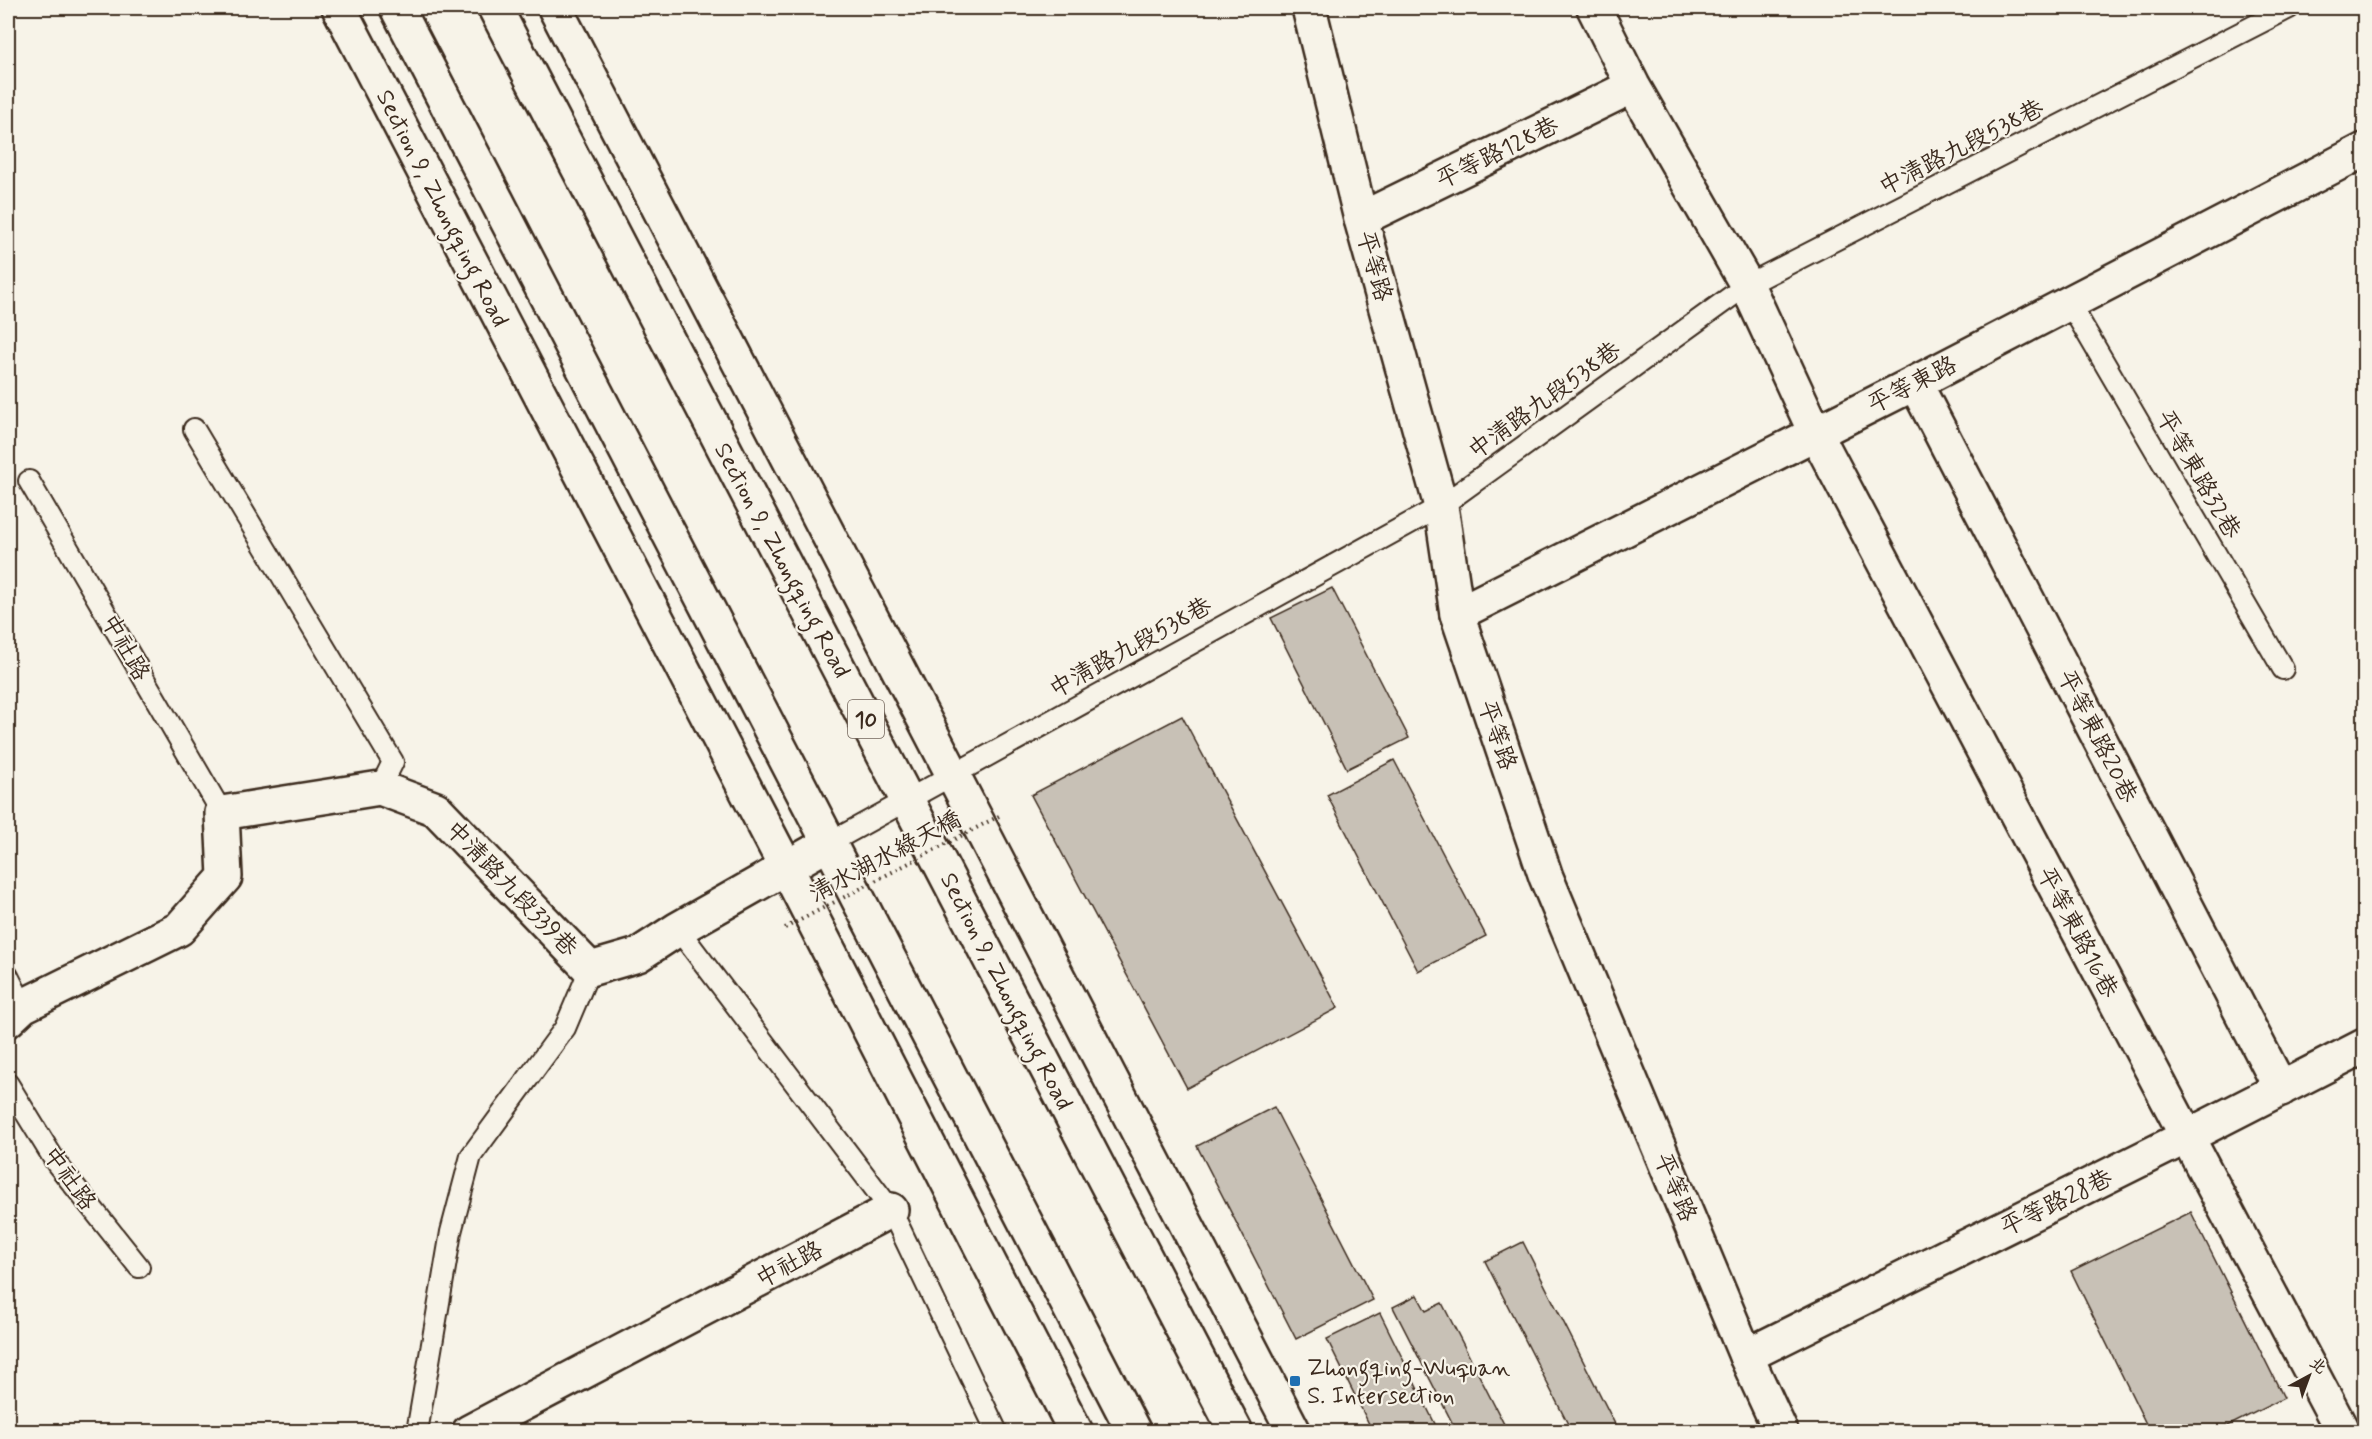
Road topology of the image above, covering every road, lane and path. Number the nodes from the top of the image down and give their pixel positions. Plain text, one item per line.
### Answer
1 (339, 8) edge
2 (397, 8) edge
3 (495, 8) edge
4 (555, 8) edge
5 (1310, 8) edge
6 (1594, 8) edge
7 (2289, 8) edge
8 (1633, 86) junction
9 (2364, 150) edge
10 (1362, 219) junction
11 (1747, 285) junction
12 (2070, 304) junction
13 (1915, 383) junction
14 (194, 429) dead end
15 (1815, 432) junction
16 (29, 481) dead end
17 (1441, 506) junction
18 (1457, 614) junction
19 (2283, 669) dead end
20 (953, 774) junction
21 (380, 788) junction
22 (908, 799) junction
23 (222, 813) junction
24 (1001, 815) dead end
25 (831, 842) junction
26 (786, 867) junction
27 (785, 928) dead end
28 (678, 929) junction
29 (590, 969) junction
30 (8, 976) edge
31 (15, 1013) edge
32 (2364, 1046) edge
33 (8, 1084) edge
34 (2282, 1089) junction
35 (2186, 1137) junction
36 (891, 1210) junction
37 (139, 1267) dead end
38 (1746, 1356) junction
39 (417, 1431) edge
40 (469, 1431) edge
41 (997, 1431) edge
42 (1076, 1431) edge
43 (1134, 1431) edge
44 (1236, 1431) edge
45 (1294, 1431) edge
46 (1781, 1431) edge
47 (2343, 1431) edge

1 - 26 street, Section 9, Zhongqing Road
2 - 25 street
3 - 22 street, Section 9, Zhongqing Road / 10
4 - 20 street
5 - 10 street, 平等路
6 - 8 street, 平等東路16巷
7 - 11 lane, 中清路九段538巷
8 - 10 street, 平等路128巷
8 - 11 street, 平等東路16巷
9 - 12 street, 平等東路
10 - 17 street, 平等路
11 - 15 street, 平等東路16巷
11 - 17 lane, 中清路九段538巷
12 - 13 street, 平等東路
12 - 19 lane, 平等東路32巷
13 - 15 street, 平等東路
13 - 34 street, 平等東路20巷
14 - 21 lane
15 - 18 street, 平等東路
15 - 35 street, 平等東路16巷
16 - 23 lane, 中社路
17 - 18 street, 平等路
17 - 20 lane, 中清路九段538巷
18 - 38 street, 平等路
20 - 22 lane, 中清路九段538巷
20 - 45 street
21 - 23 street, 中清路九段339巷
21 - 29 street, 中清路九段339巷
22 - 25 lane, 中清路九段538巷
22 - 44 street, Section 9, Zhongqing Road / 10
23 - 31 street
24 - 27 path, 清水湖水綠天橋, bridge
25 - 26 street, 中清路九段339巷
25 - 43 street
26 - 28 street, 中清路九段339巷
26 - 42 street, Section 9, Zhongqing Road
28 - 29 street, 中清路九段339巷
28 - 36 lane
29 - 39 lane
30 - 31 lane
32 - 34 street, 平等路28巷
33 - 37 lane, 中社路
34 - 35 street, 平等路28巷
35 - 38 street, 平等路28巷
35 - 47 street, 平等東路16巷
36 - 40 street, 中社路
36 - 41 lane
38 - 46 street, 平等路

